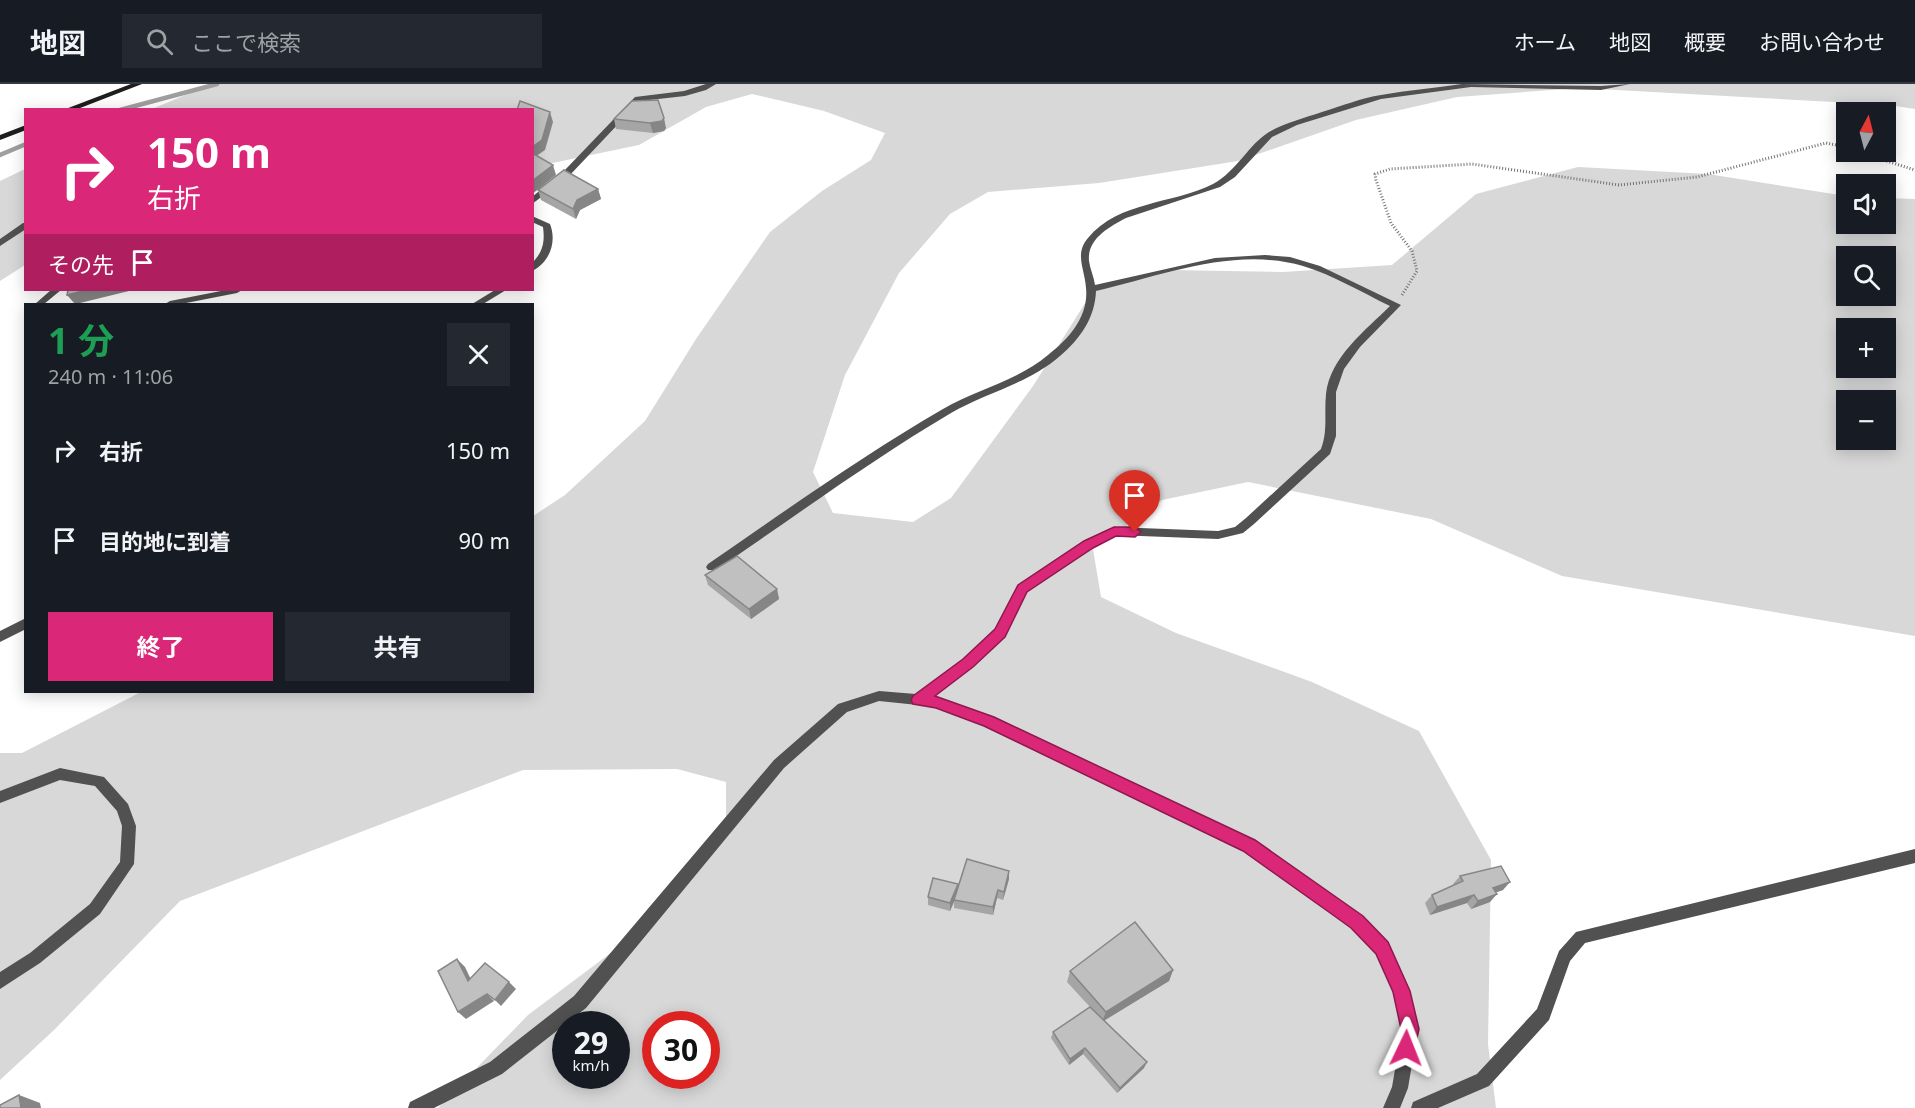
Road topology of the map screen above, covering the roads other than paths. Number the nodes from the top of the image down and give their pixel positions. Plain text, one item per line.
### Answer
1 (138, 84) edge
2 (712, 84) edge
3 (1626, 84) edge
4 (72, 108) edge
5 (24, 128) edge
6 (0, 138) edge
7 (534, 200) edge
8 (534, 219) edge
9 (24, 226) edge
10 (0, 243) edge
11 (534, 266) edge
12 (1091, 289) junction
13 (55, 291) edge
14 (232, 291) edge
15 (499, 291) edge
16 (40, 303) edge
17 (175, 303) edge
18 (479, 303) edge
19 (712, 567) dead end
20 (24, 624) edge
21 (0, 637) edge
22 (918, 700) junction
23 (0, 797) edge
24 (1915, 856) edge
25 (0, 981) edge
26 (416, 1108) edge
27 (1391, 1108) edge
28 (1419, 1108) edge

1 - 4 main road
2 - 7 street
3 - 12 street
5 - 6 main road
8 - 11 street
9 - 10 street
12 - 19 street
12 - 22 street
13 - 16 street
14 - 17 street
15 - 18 street
20 - 21 street
22 - 26 street
22 - 27 street
23 - 25 street
24 - 28 street

